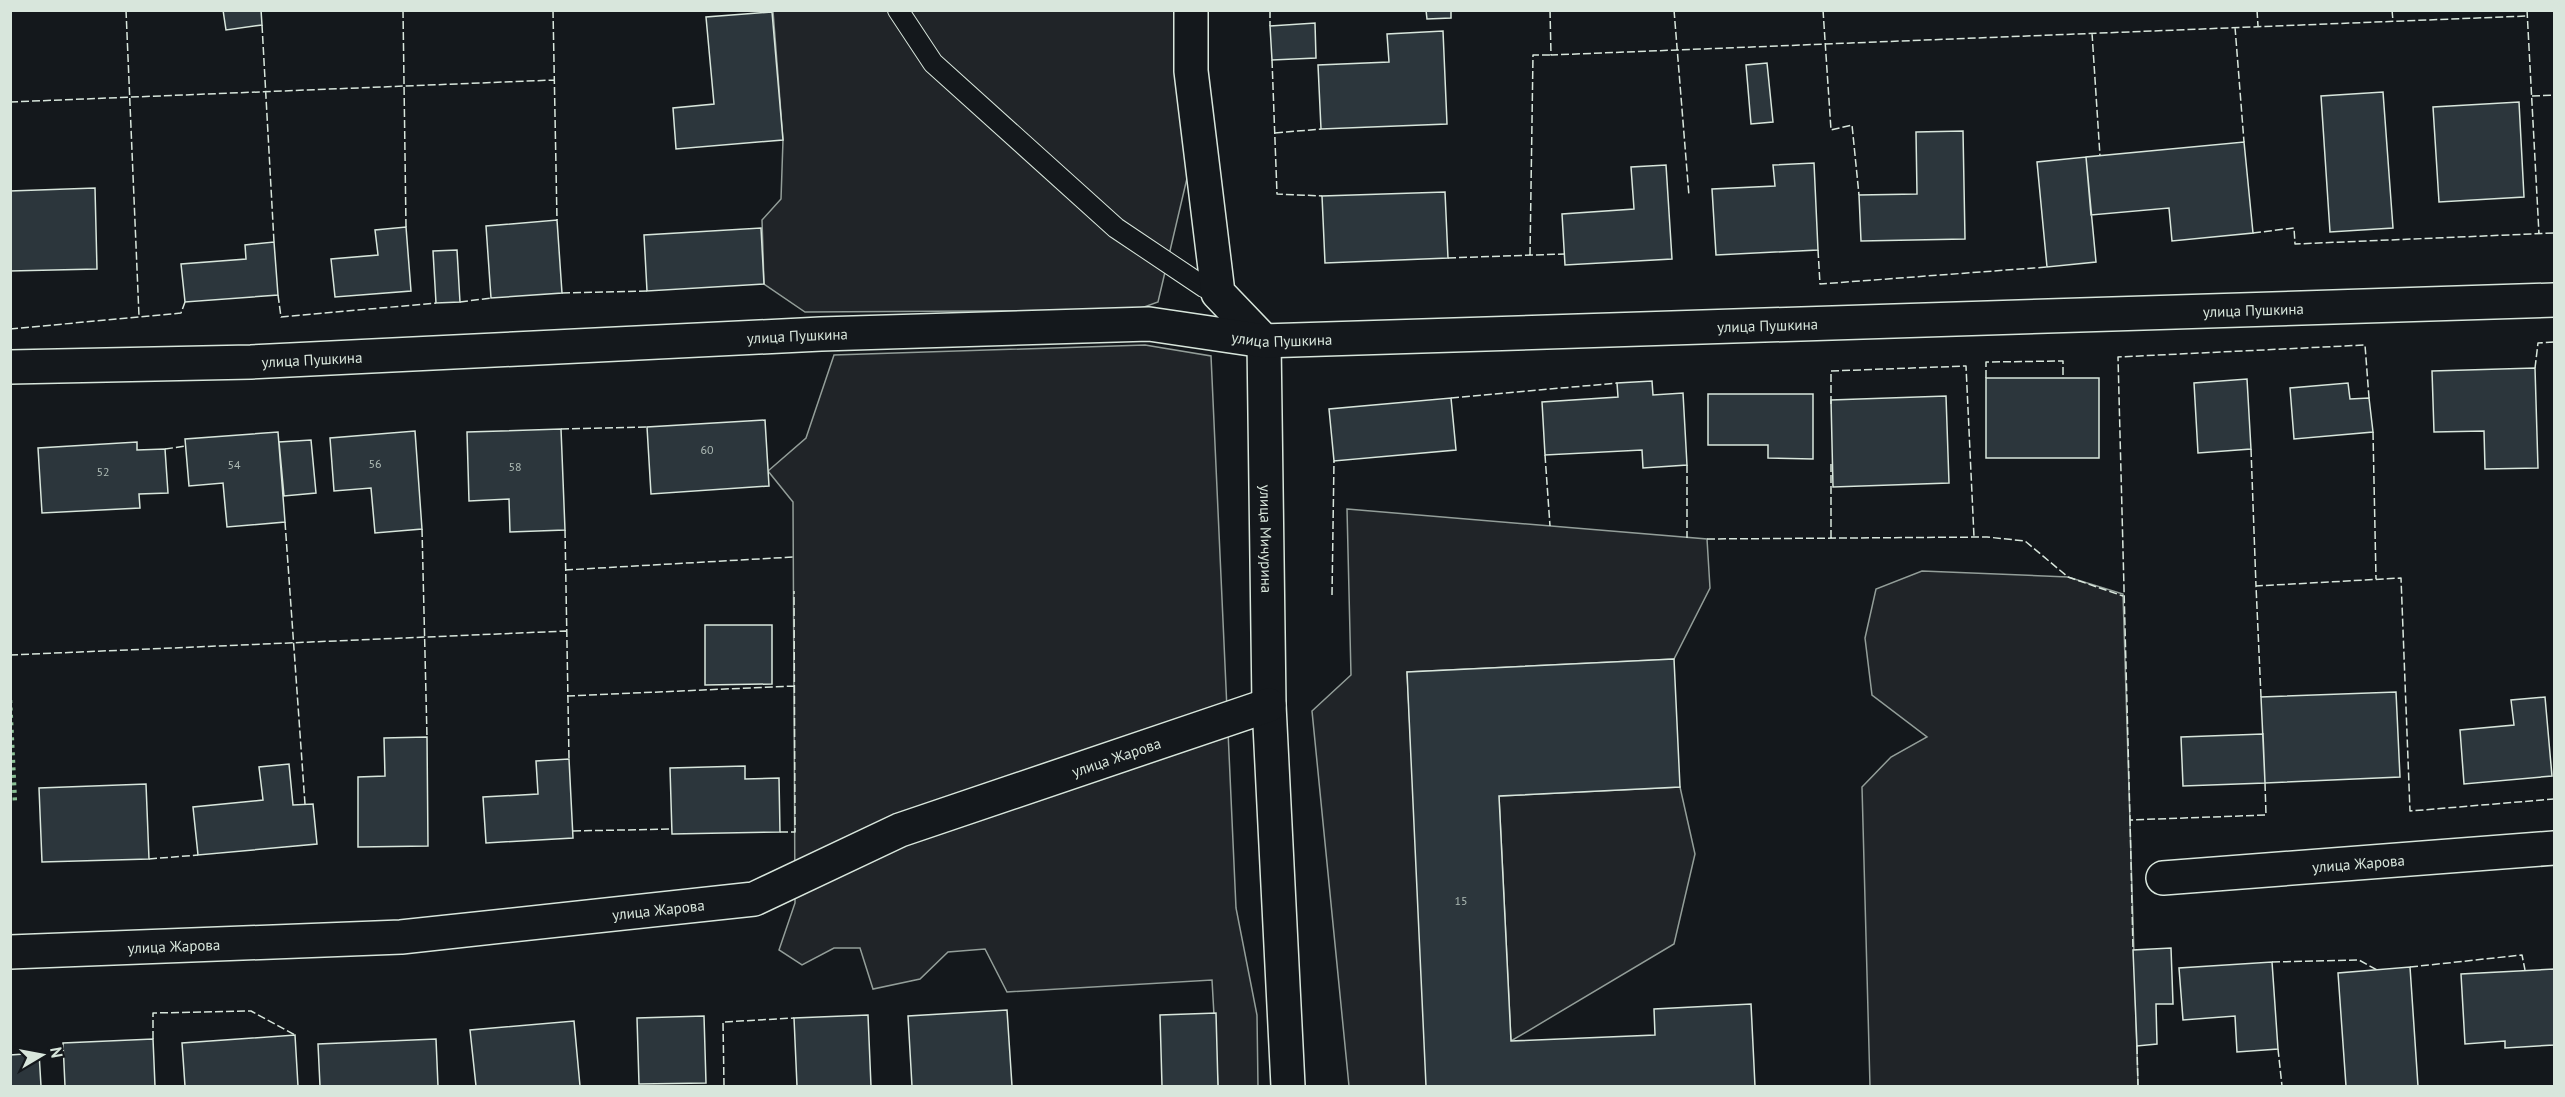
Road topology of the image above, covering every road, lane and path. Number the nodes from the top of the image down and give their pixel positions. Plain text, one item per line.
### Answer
1 (898, 10) edge
2 (1191, 10) edge
3 (1218, 293) junction
4 (2554, 300) edge
5 (1264, 341) junction
6 (10, 367) edge
7 (1269, 705) junction
8 (2554, 848) edge
9 (2163, 878) dead end
10 (10, 952) edge
11 (1288, 1086) edge

1 - 3 lane
2 - 3 street
3 - 5 street
4 - 5 street, улица Пушкина
5 - 6 street, улица Пушкина
5 - 7 street, улица Мичурина
7 - 10 street, улица Жарова
7 - 11 street, улица Мичурина
8 - 9 street, улица Жарова

